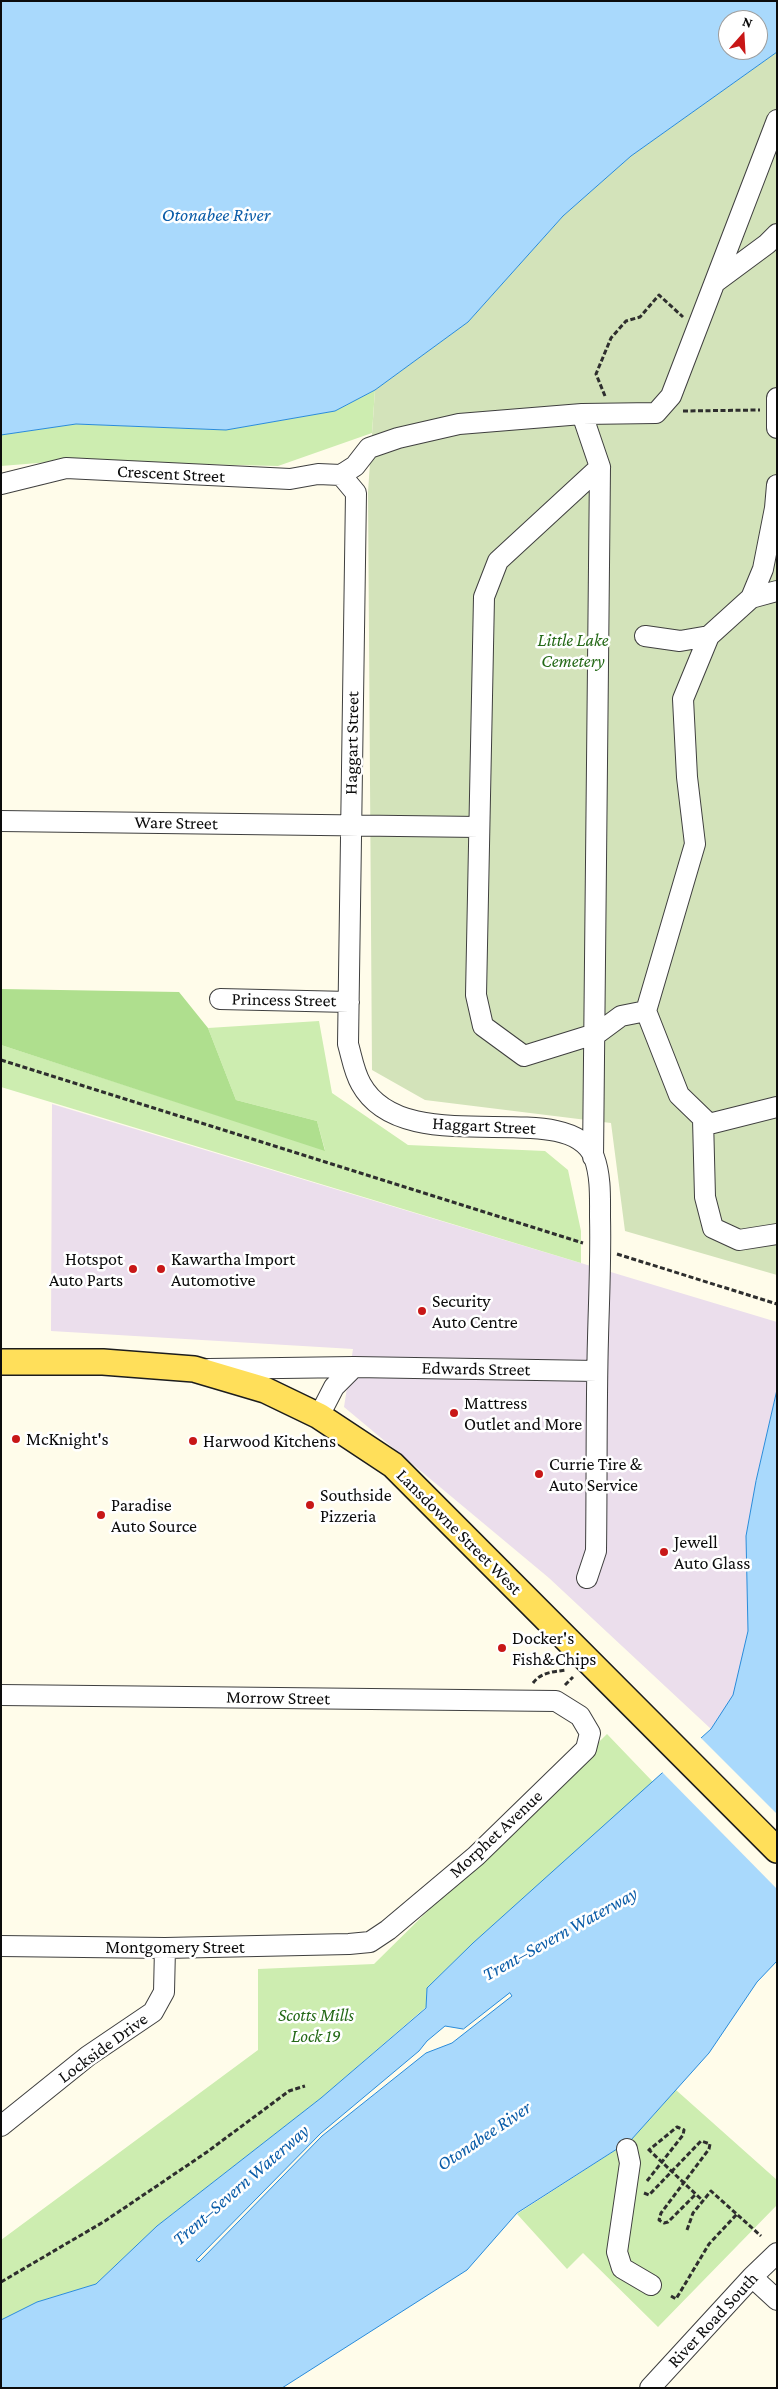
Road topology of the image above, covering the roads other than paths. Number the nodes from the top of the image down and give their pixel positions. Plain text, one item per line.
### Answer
1 (777, 120) edge
2 (777, 234) edge
3 (717, 281) junction
4 (582, 414) junction
5 (600, 467) junction
6 (341, 475) junction
7 (1, 484) edge
8 (777, 485) edge
9 (777, 591) edge
10 (751, 598) junction
11 (646, 636) dead end
12 (709, 636) junction
13 (1, 821) edge
14 (350, 825) junction
15 (480, 827) junction
16 (220, 998) dead end
17 (349, 1002) junction
18 (646, 1011) junction
19 (595, 1034) junction
20 (777, 1107) edge
21 (703, 1118) junction
22 (594, 1157) junction
23 (777, 1234) edge
24 (1, 1362) edge
25 (354, 1367) junction
26 (194, 1369) junction
27 (597, 1372) junction
28 (319, 1416) junction
29 (586, 1578) dead end
30 (1, 1695) edge
31 (556, 1701) joint
32 (777, 1850) edge
33 (348, 1944) joint
34 (1, 1946) edge
35 (165, 1948) junction
36 (1, 2126) edge
37 (627, 2149) dead end
38 (777, 2253) edge
39 (752, 2276) junction
40 (651, 2285) dead end
41 (777, 2300) edge
42 (650, 2388) edge

1 - 3 street
2 - 3 street
3 - 4 street
4 - 5 street
4 - 6 street
5 - 15 street
5 - 19 street
6 - 7 street, Crescent Street
6 - 14 street, Haggart Street
8 - 10 street
9 - 10 street
10 - 12 street
11 - 12 street
12 - 18 street
13 - 14 street, Ware Street
14 - 15 street, Ware Street
14 - 17 street, Haggart Street
15 - 19 street
16 - 17 street, Princess Street
17 - 22 street, Haggart Street
18 - 19 street
18 - 21 street
19 - 22 street
20 - 21 street
21 - 23 street
22 - 27 street, Haggart Street
24 - 26 main road, Lansdowne Street West
25 - 26 street, Edwards Street
25 - 27 street, Edwards Street
25 - 28 street
26 - 28 main road, Lansdowne Street West
27 - 29 street, Haggart Street
28 - 32 main road, Lansdowne Street West
30 - 31 street, Morrow Street
31 - 33 street, Morphet Avenue
33 - 35 street, Montgomery Street
34 - 35 street, Montgomery Street
35 - 36 street, Lockside Drive
37 - 40 street
38 - 39 street, River Road South
39 - 41 street
39 - 42 street, River Road South

